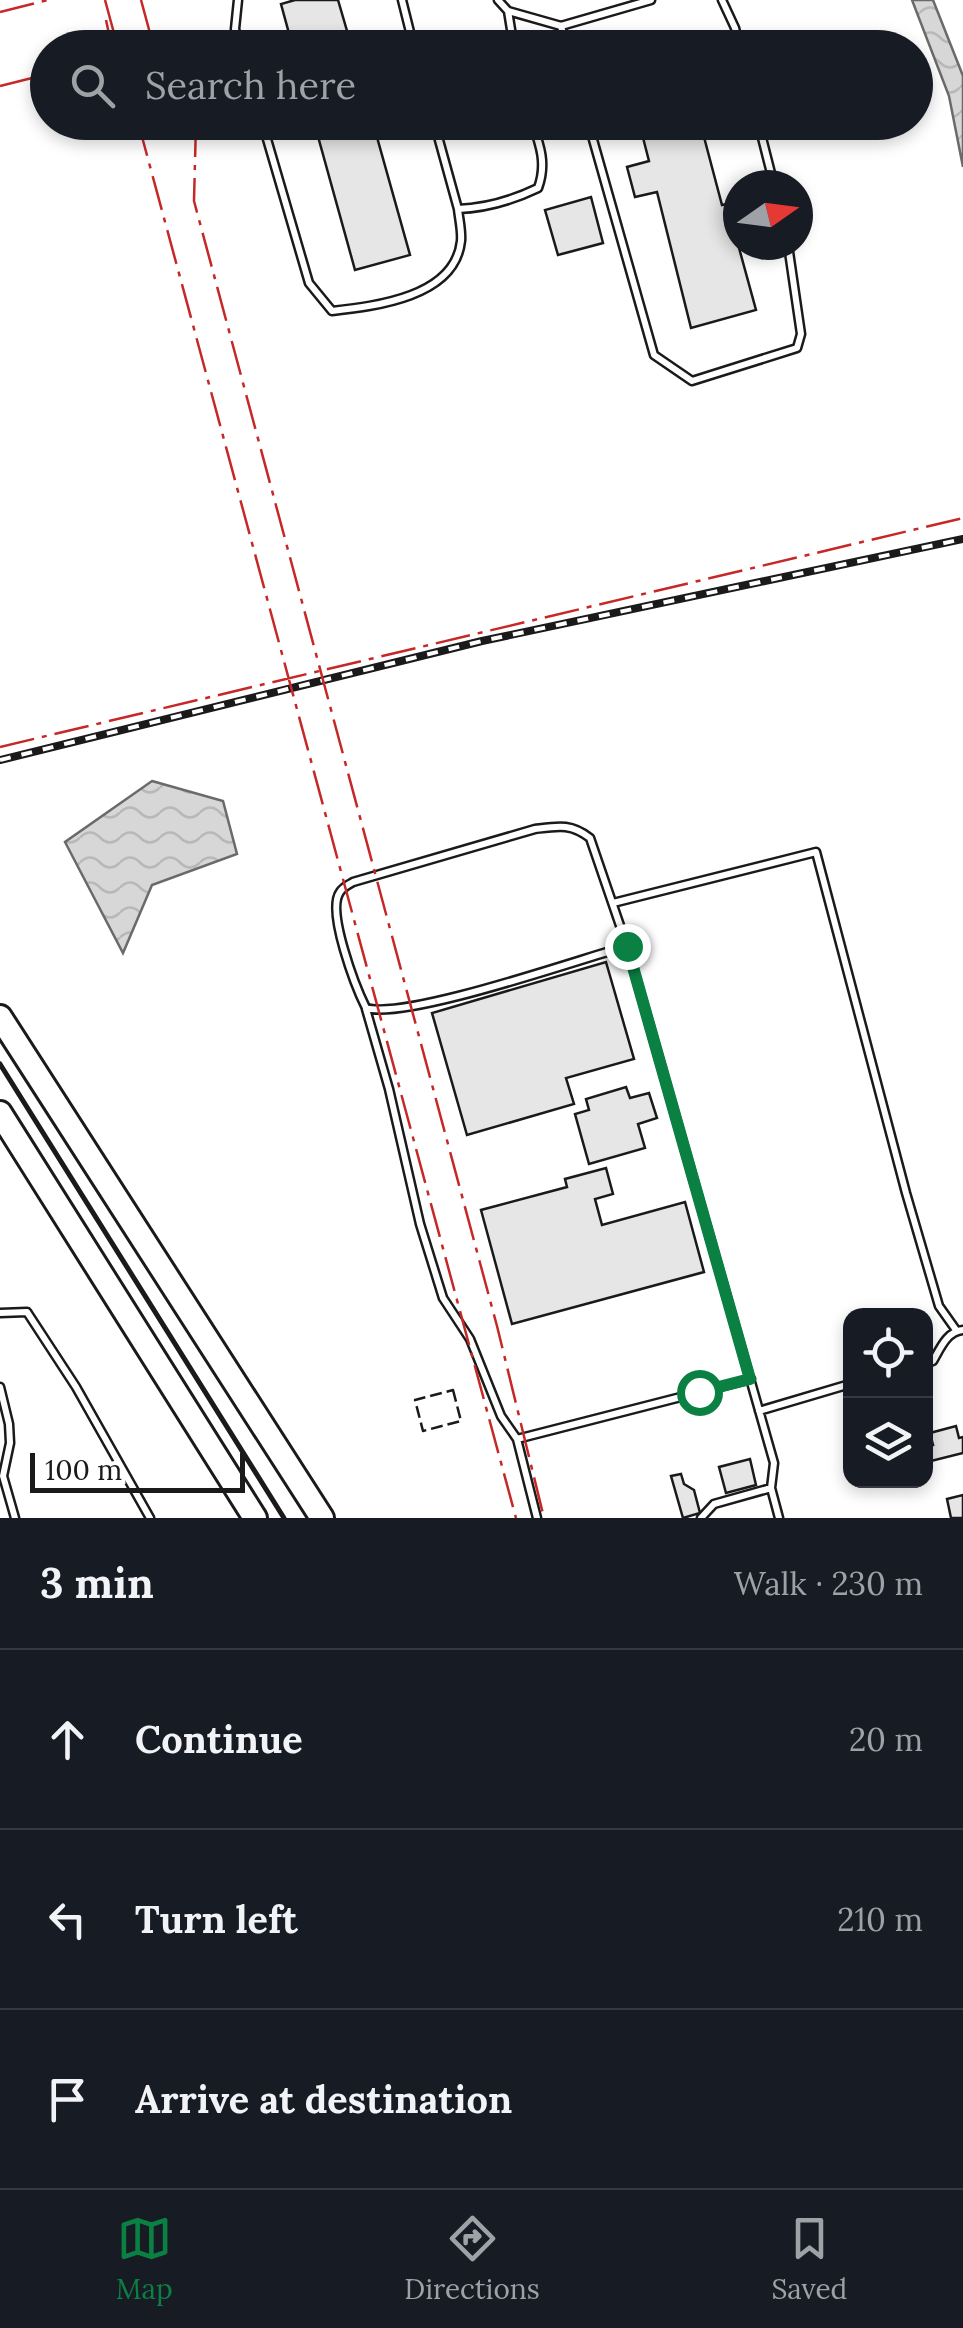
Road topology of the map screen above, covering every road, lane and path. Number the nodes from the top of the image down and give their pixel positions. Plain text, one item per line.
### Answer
1 (238, 0) edge
2 (402, 0) edge
3 (498, 0) edge
4 (651, 0) edge
5 (722, 0) edge
6 (508, 11) junction
7 (561, 26) junction
8 (235, 30) edge
9 (410, 30) edge
10 (511, 30) edge
11 (562, 30) edge
12 (736, 30) edge
13 (267, 140) edge
14 (439, 140) edge
15 (538, 140) edge
16 (593, 140) edge
17 (763, 140) edge
18 (770, 170) edge
19 (458, 209) junction
20 (790, 260) edge
21 (612, 903) junction
22 (627, 946) junction
23 (366, 1008) junction
24 (0, 1017) edge
25 (0, 1113) edge
26 (0, 1313) edge
27 (959, 1330) edge
28 (933, 1359) edge
29 (750, 1379) junction
30 (843, 1386) edge
31 (0, 1387) edge
32 (759, 1411) junction
33 (516, 1439) junction
34 (771, 1488) junction
35 (15, 1518) edge
36 (150, 1518) edge
37 (255, 1518) edge
38 (322, 1518) edge
39 (537, 1518) edge
40 (702, 1518) edge
41 (779, 1518) edge

1 - 8 lane
2 - 9 lane
3 - 6 lane
4 - 7 lane
5 - 12 lane
6 - 7 lane
6 - 10 lane
7 - 11 lane
13 - 19 lane
14 - 19 lane
15 - 19 lane
16 - 20 lane
17 - 18 lane
21 - 22 lane
21 - 23 lane
21 - 27 lane
22 - 23 lane
22 - 29 lane
23 - 33 lane
24 - 38 highway
25 - 37 highway
26 - 36 lane
27 - 28 lane
29 - 32 lane
29 - 33 lane
30 - 32 lane
31 - 35 lane
32 - 34 lane
33 - 39 lane
34 - 40 lane
34 - 41 lane

